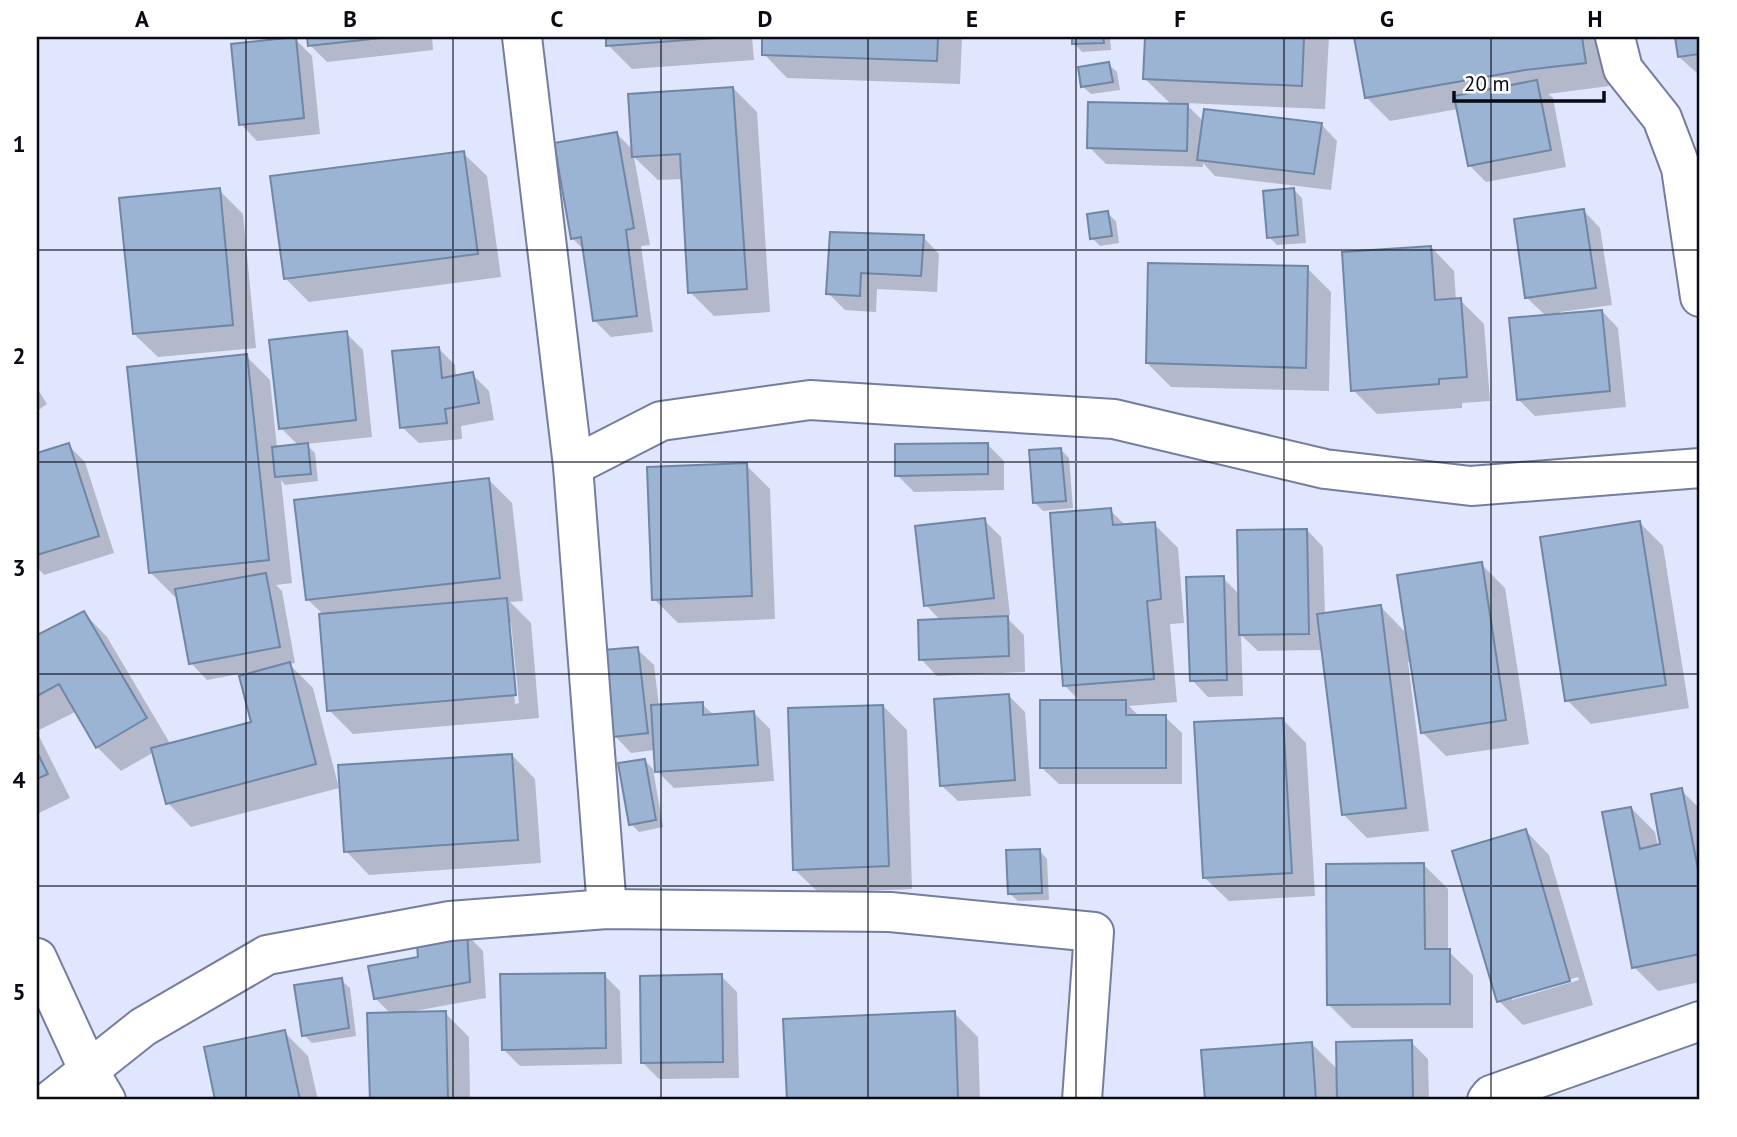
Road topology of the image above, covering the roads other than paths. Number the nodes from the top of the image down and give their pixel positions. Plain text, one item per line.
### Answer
1 (522, 37) edge
2 (1615, 37) edge
3 (1686, 137) edge
4 (1700, 297) edge
5 (573, 466) junction
6 (1700, 468) edge
7 (607, 909) junction
8 (37, 958) edge
9 (1700, 1021) edge
10 (97, 1085) edge
11 (51, 1100) edge
12 (1083, 1100) edge
13 (1487, 1100) edge

1 - 5 street
2 - 3 street
3 - 4 street
5 - 6 street
5 - 7 street
7 - 10 street
7 - 12 street
8 - 10 street
9 - 13 street
10 - 11 street

